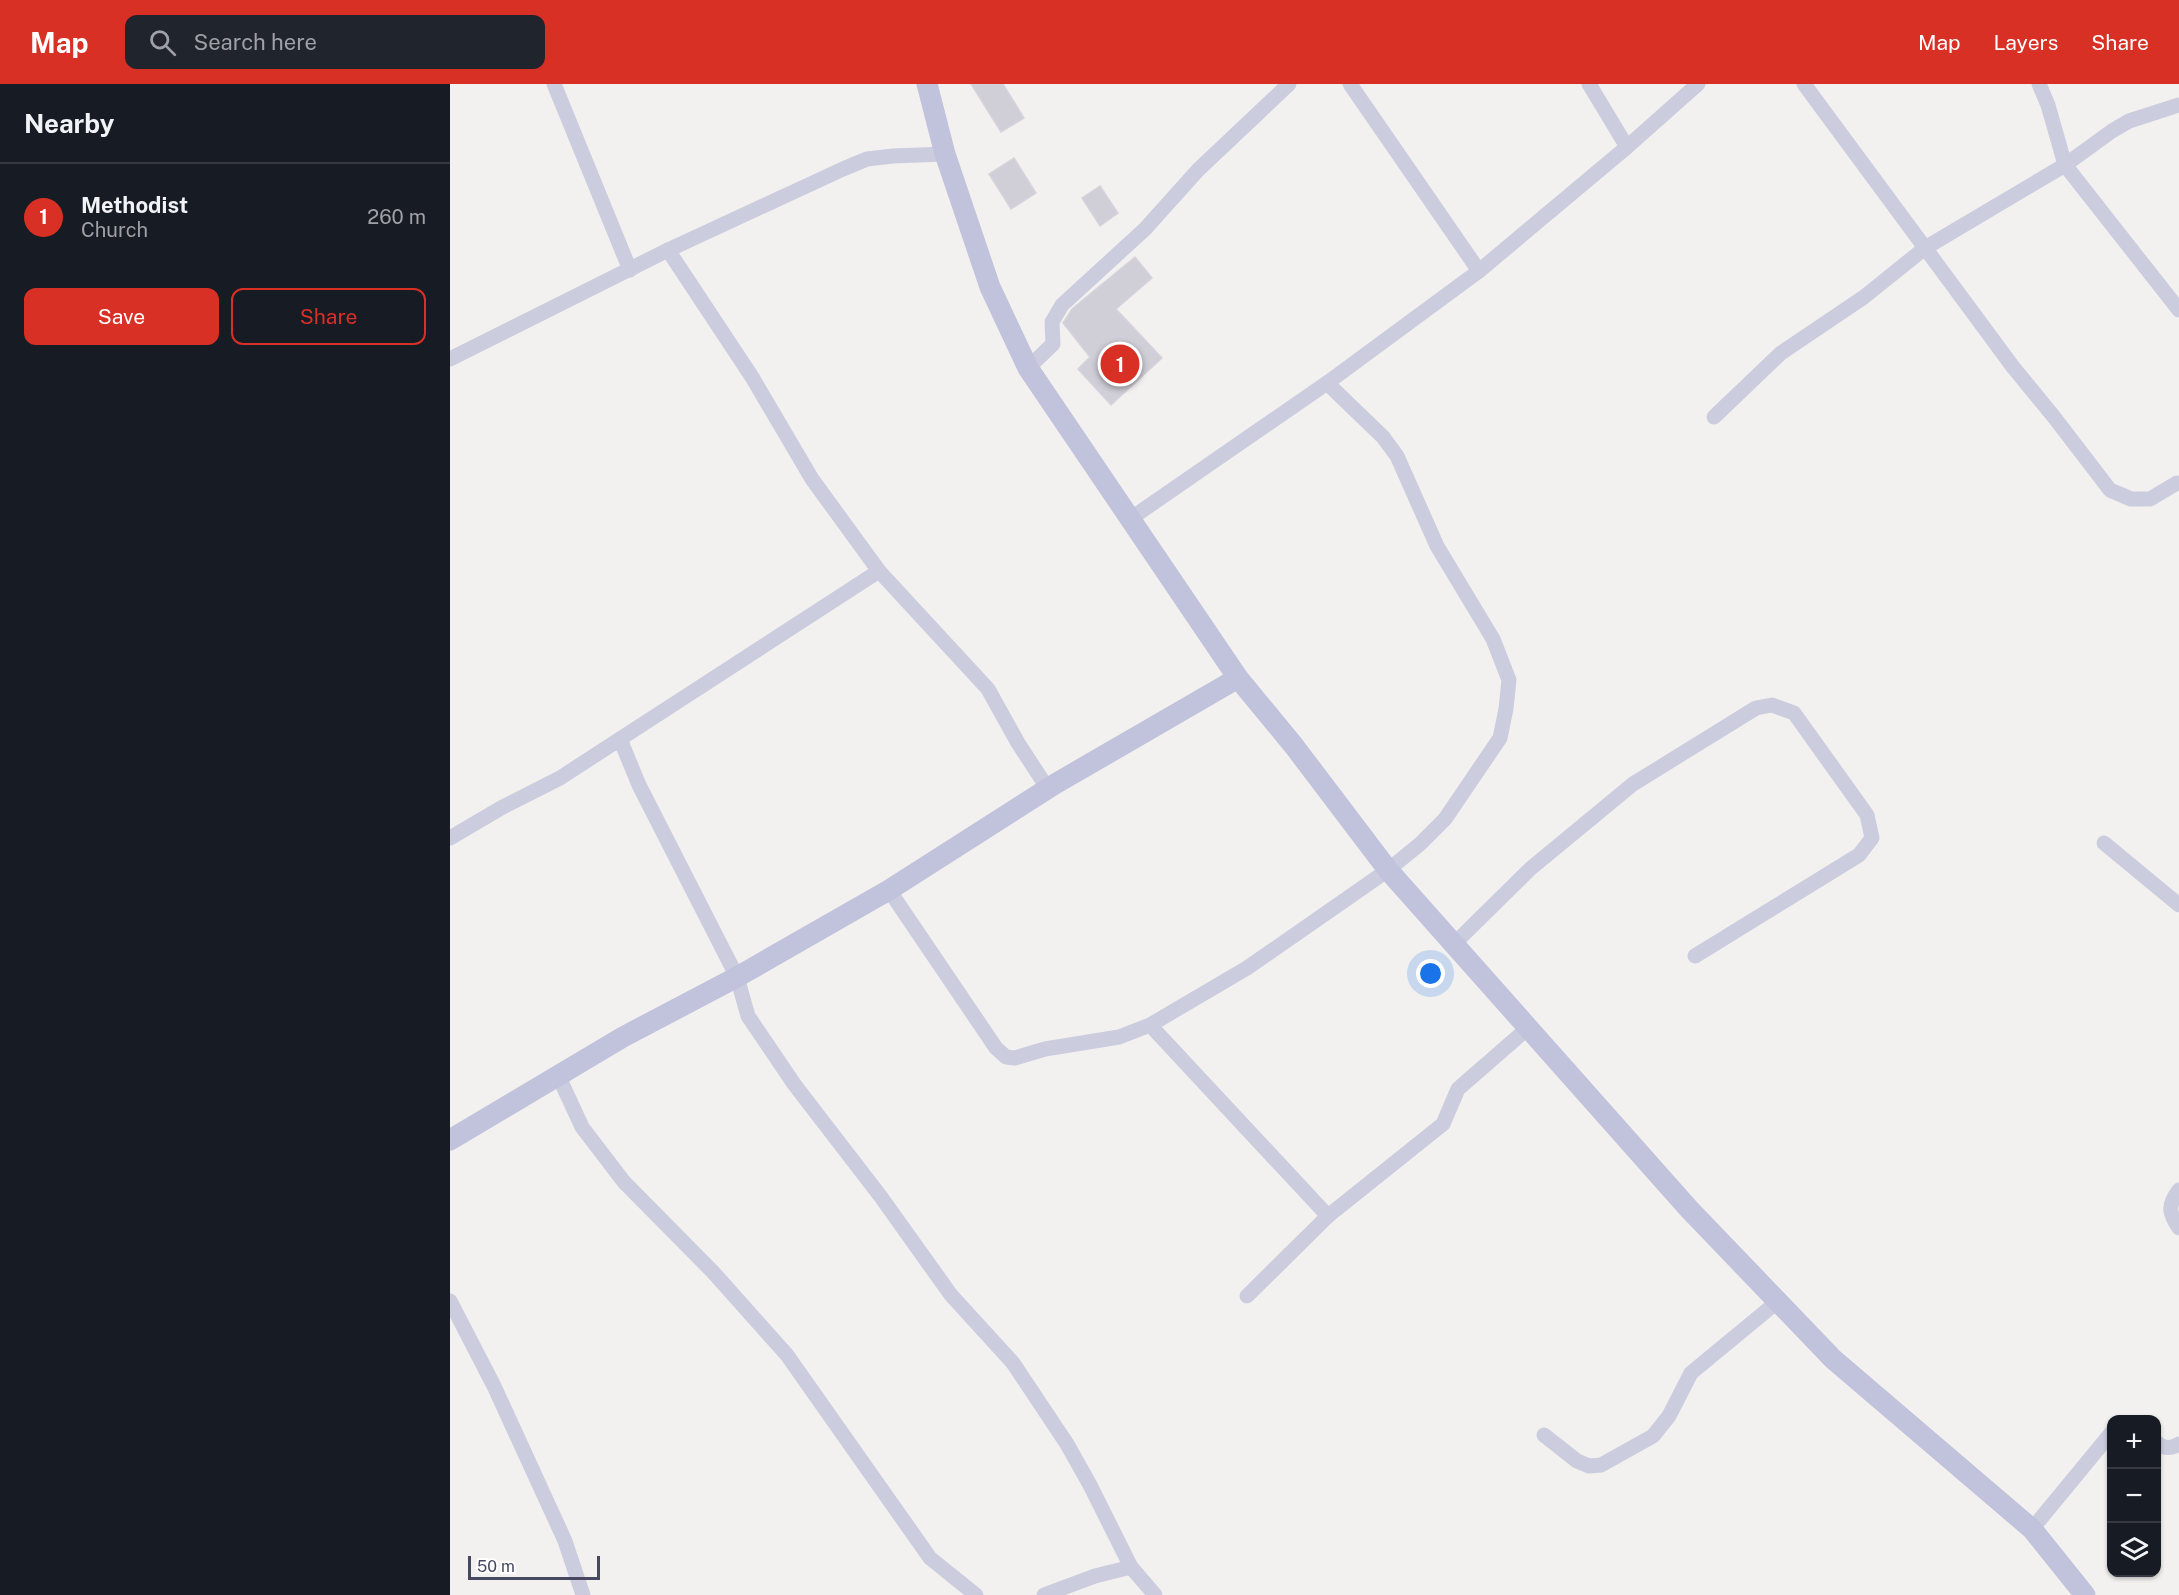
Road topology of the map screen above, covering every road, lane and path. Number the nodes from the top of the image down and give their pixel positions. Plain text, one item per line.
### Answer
1 (554, 84) edge
2 (927, 84) edge
3 (1289, 84) edge
4 (1350, 84) edge
5 (1589, 84) edge
6 (1698, 84) edge
7 (1804, 84) edge
8 (2039, 84) edge
9 (2179, 105) edge
10 (1627, 147) junction
11 (945, 154) junction
12 (2065, 165) junction
13 (1925, 248) junction
14 (668, 250) junction
15 (630, 270) junction
16 (1479, 271) junction
17 (2179, 310) edge
18 (450, 359) edge
19 (1028, 368) junction
20 (1327, 383) junction
21 (1713, 417) dead end
22 (2178, 483) edge
23 (1130, 519) junction
24 (879, 571) junction
25 (1238, 678) junction
26 (620, 740) junction
27 (1048, 789) junction
28 (454, 832) edge
29 (2104, 843) dead end
30 (1388, 870) junction
31 (889, 890) junction
32 (2179, 905) edge
33 (1454, 945) junction
34 (1695, 956) dead end
35 (737, 977) junction
36 (1150, 1025) junction
37 (1528, 1028) junction
38 (558, 1074) junction
39 (450, 1140) edge
40 (2179, 1190) edge
41 (1328, 1216) junction
42 (2179, 1228) edge
43 (1247, 1296) dead end
44 (450, 1301) edge
45 (1777, 1302) junction
46 (1544, 1434) dead end
47 (2107, 1438) edge
48 (2179, 1444) edge
49 (2161, 1446) edge
50 (2032, 1528) junction
51 (1131, 1567) junction
52 (2075, 1591) edge
53 (583, 1595) edge
54 (976, 1595) edge
55 (1044, 1595) edge
56 (1155, 1595) edge

1 - 15 street
2 - 11 street
3 - 19 street
4 - 16 street
5 - 10 street
6 - 10 street
7 - 13 street
8 - 12 street
9 - 12 street
10 - 16 street
11 - 14 street
11 - 19 street
12 - 13 street
12 - 17 street
13 - 21 street
13 - 22 street
14 - 15 street
14 - 24 street
15 - 18 street
16 - 20 street
19 - 23 street
20 - 23 street
20 - 30 street
23 - 25 street
24 - 26 street
24 - 27 street
25 - 27 street
25 - 30 street
26 - 28 street
26 - 35 street
27 - 31 street
29 - 32 street
30 - 33 street
30 - 36 street
31 - 35 street
31 - 36 street
33 - 34 street
33 - 37 street
35 - 38 street
35 - 51 street
36 - 41 street
37 - 41 street
37 - 45 street
38 - 39 street
38 - 54 street
40 - 42 street
41 - 43 street
44 - 53 street
45 - 46 street
45 - 50 street
47 - 50 street
48 - 49 street
50 - 52 street
51 - 55 street
51 - 56 street

